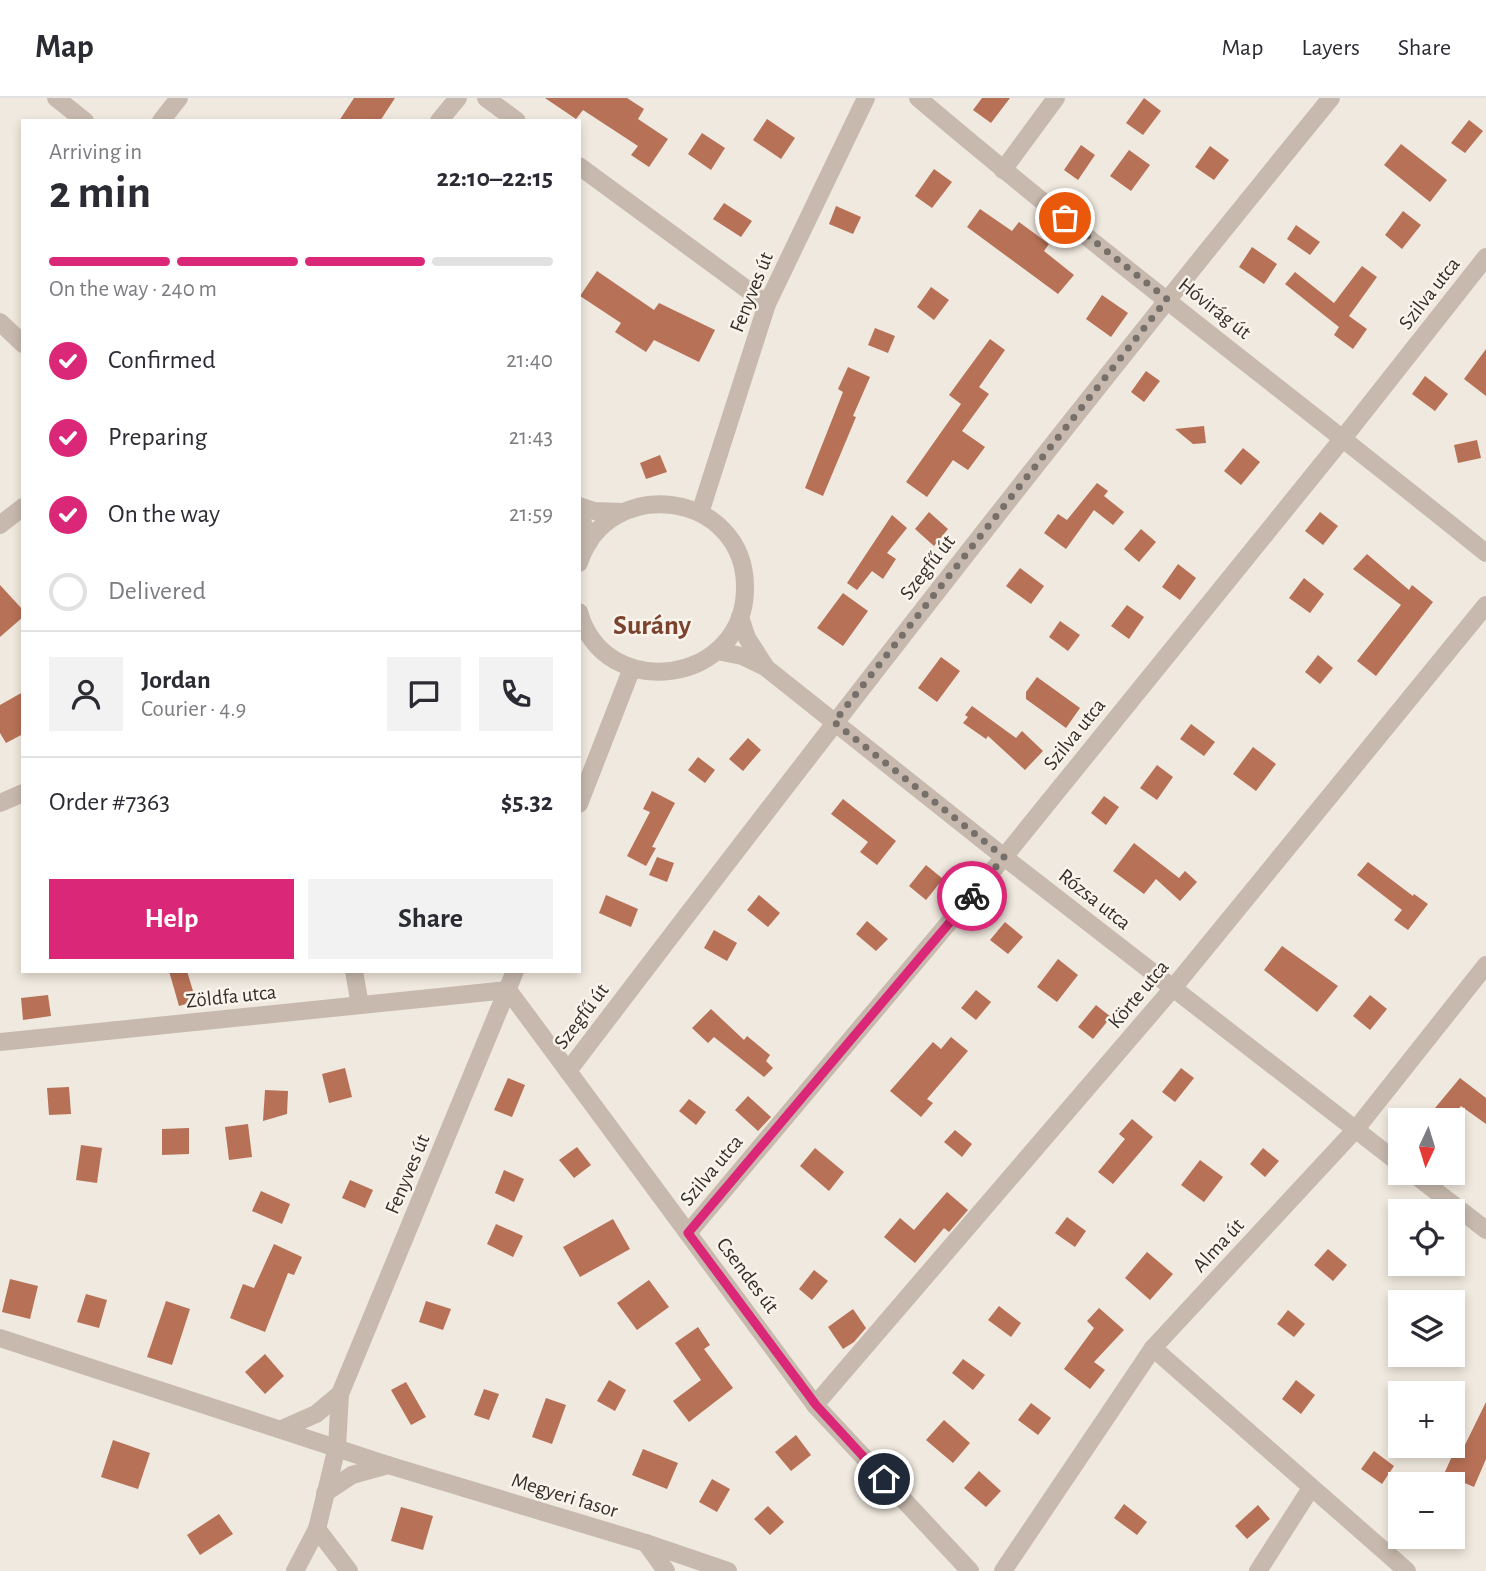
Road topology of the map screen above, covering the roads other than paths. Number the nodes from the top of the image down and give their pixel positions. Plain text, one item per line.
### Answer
1 (56, 98) edge
2 (179, 98) edge
3 (458, 98) edge
4 (486, 98) edge
5 (866, 98) edge
6 (918, 98) edge
7 (1056, 98) edge
8 (1331, 98) edge
9 (82, 119) edge
10 (163, 119) edge
11 (441, 119) edge
12 (514, 119) edge
13 (581, 167) edge
14 (1003, 170) junction
15 (1486, 257) edge
16 (1167, 299) junction
17 (767, 304) junction
18 (0, 322) edge
19 (21, 342) edge
20 (1344, 438) junction
21 (581, 507) edge
22 (21, 509) edge
23 (622, 512) junction
24 (700, 513) junction
25 (581, 520) edge
26 (0, 525) edge
27 (589, 542) junction
28 (1486, 553) edge
29 (581, 559) edge
30 (1486, 605) edge
31 (581, 616) edge
32 (740, 617) junction
33 (717, 651) junction
34 (765, 667) junction
35 (632, 668) junction
36 (834, 722) junction
37 (21, 794) edge
38 (581, 799) edge
39 (0, 803) edge
40 (1004, 857) junction
41 (1486, 965) edge
42 (354, 973) edge
43 (514, 973) edge
44 (1173, 988) junction
45 (508, 990) junction
46 (360, 1005) junction
47 (0, 1042) edge
48 (568, 1071) junction
49 (1356, 1129) junction
50 (1388, 1154) edge
51 (1428, 1185) edge
52 (1486, 1230) edge
53 (688, 1233) junction
54 (0, 1338) edge
55 (1153, 1348) junction
56 (340, 1394) junction
57 (816, 1405) junction
58 (282, 1429) junction
59 (337, 1447) junction
60 (388, 1465) junction
61 (1311, 1488) junction
62 (326, 1493) junction
63 (317, 1530) junction
64 (646, 1543) junction
65 (295, 1571) edge
66 (349, 1571) edge
67 (666, 1571) edge
68 (728, 1571) edge
69 (970, 1571) edge
70 (1003, 1571) edge
71 (1258, 1571) edge
72 (1407, 1571) edge

1 - 9 street
2 - 10 street
3 - 11 street
4 - 12 street
5 - 17 street, Fenyves út
6 - 14 street, Hóvirág út
7 - 14 street
8 - 16 street, Szegfű út
13 - 17 street
14 - 16 street, Hóvirág út
15 - 20 street, Szilva utca
16 - 20 street, Hóvirág út
16 - 36 street, Szegfű út
17 - 24 street, Fenyves út
18 - 19 street
20 - 28 street, Hóvirág út
20 - 40 street, Szilva utca
21 - 23 street
22 - 26 street
23 - 24 street
23 - 27 street
24 - 32 street
25 - 27 street
27 - 29 street
30 - 44 street, Körte utca
31 - 35 street
32 - 33 street
32 - 34 street
33 - 34 street
33 - 35 street
34 - 36 street, Rózsa utca
35 - 38 street
36 - 40 street, Rózsa utca
36 - 48 street, Szegfű út
37 - 39 street
40 - 44 street, Rózsa utca
40 - 53 street, Szilva utca
41 - 49 street, Alma út
42 - 46 street
43 - 45 street, Fenyves út
44 - 49 street, Rózsa utca
44 - 57 street, Körte utca
45 - 46 street, Zöldfa utca
45 - 48 street, Csendes út
45 - 56 street, Fenyves út
46 - 47 street, Zöldfa utca
48 - 53 street, Csendes út
49 - 50 street, Rózsa utca
49 - 55 street, Alma út
51 - 52 street
53 - 57 street, Csendes út
54 - 58 street
55 - 61 street
55 - 70 street, Alma út
56 - 58 street
56 - 59 street
57 - 69 street, Csendes út
58 - 59 street, Megyeri fasor
59 - 60 street, Megyeri fasor
59 - 62 street
60 - 62 street
60 - 64 street, Megyeri fasor
61 - 71 street
61 - 72 street
62 - 63 street
63 - 65 street
63 - 66 street
64 - 67 street
64 - 68 street, Megyeri fasor

